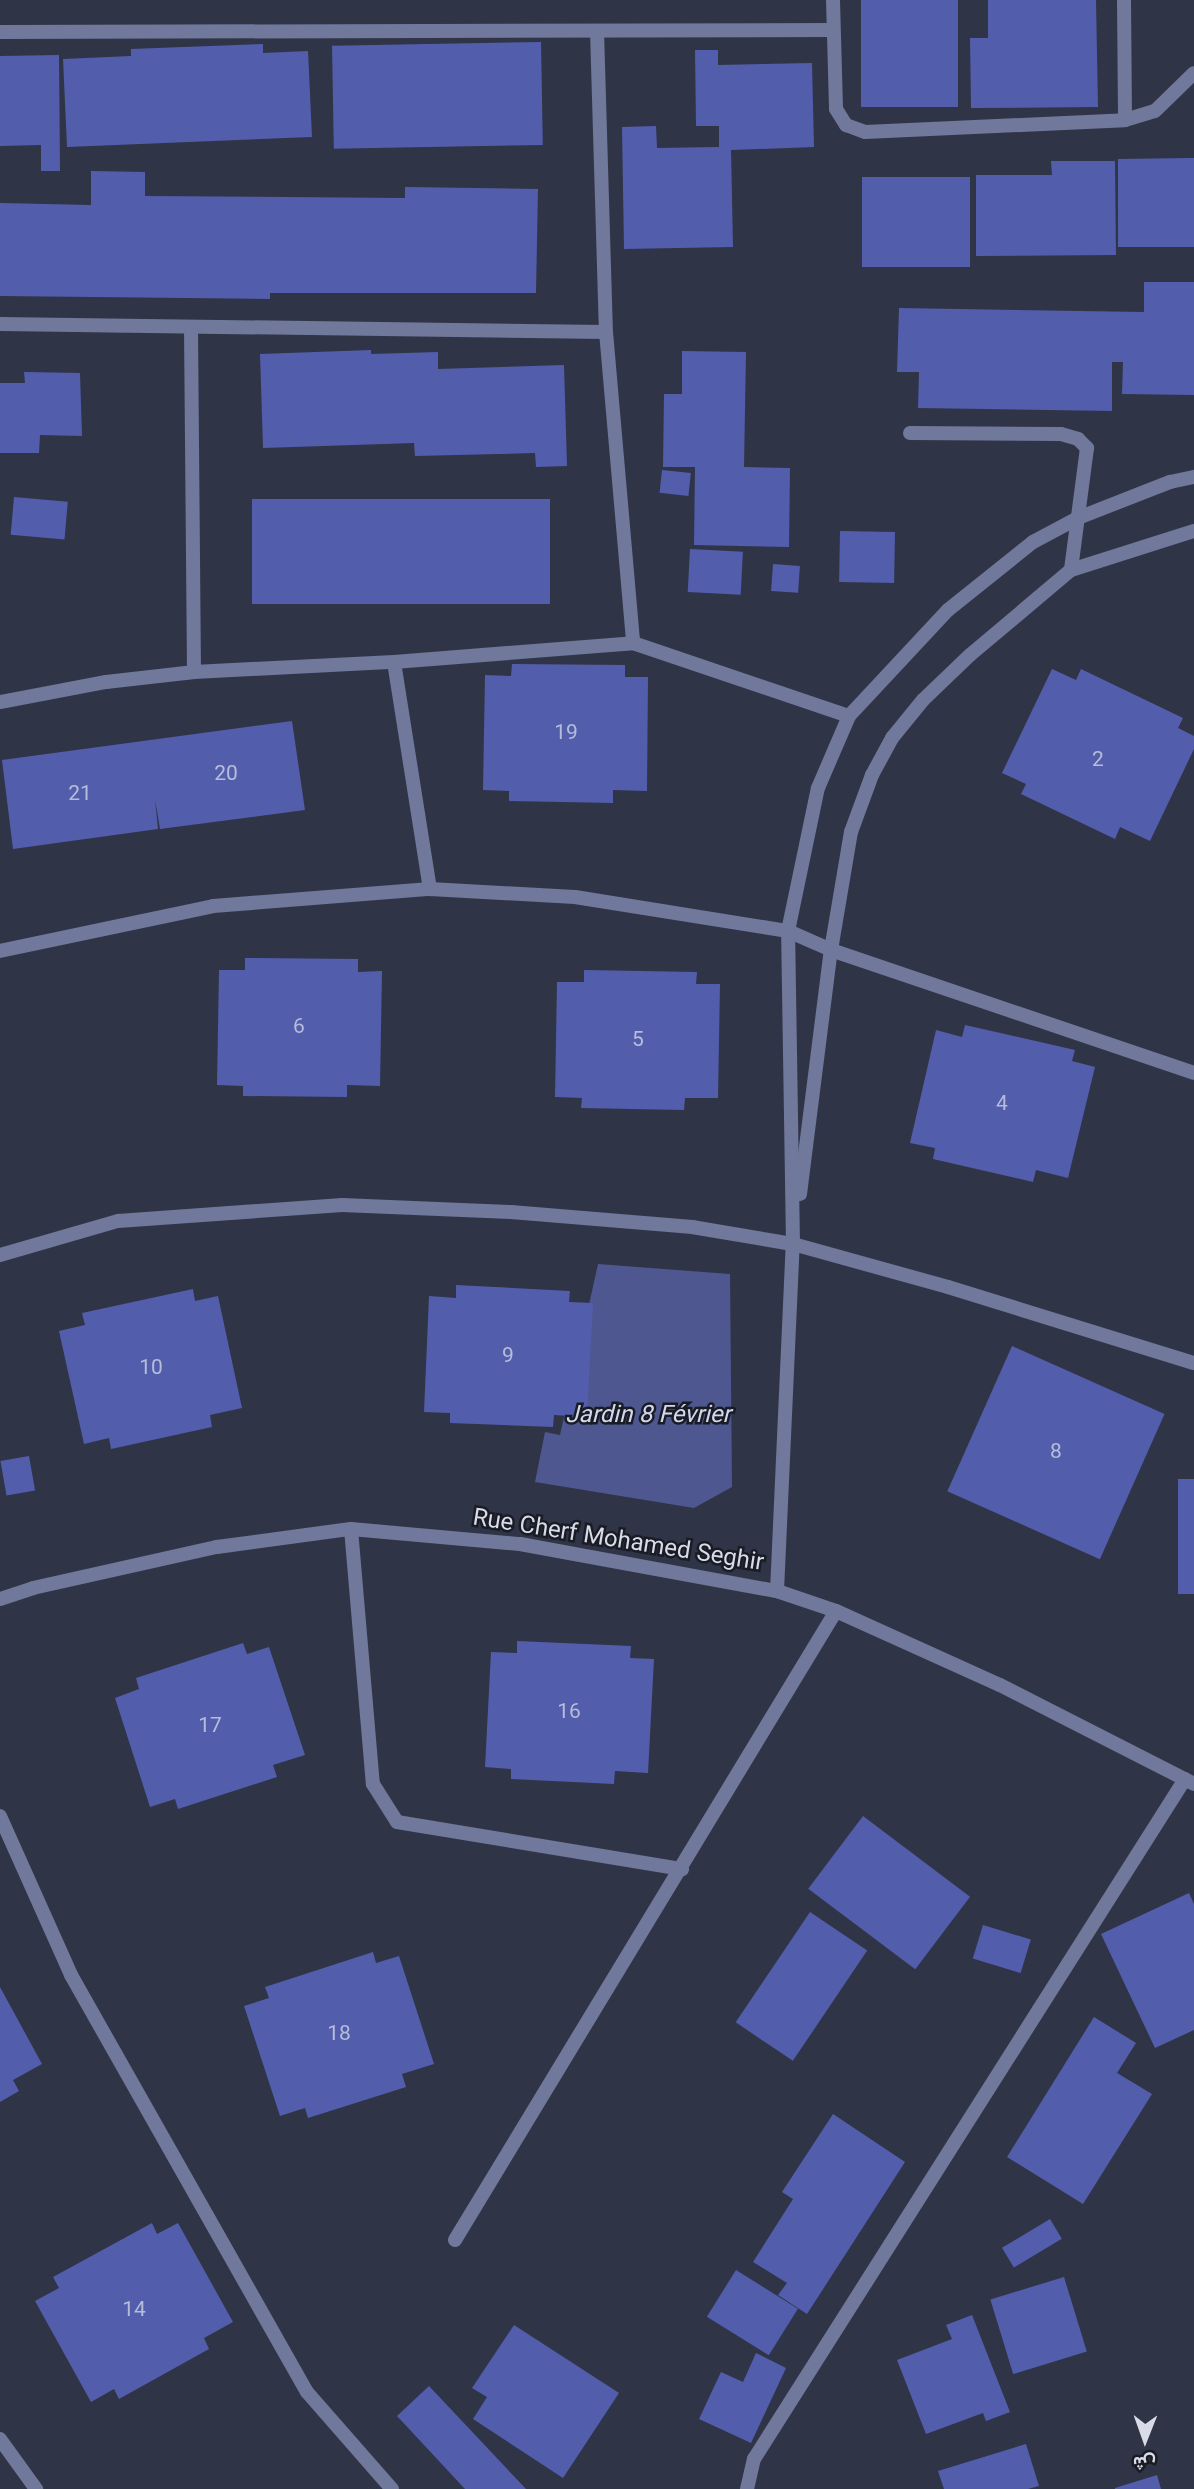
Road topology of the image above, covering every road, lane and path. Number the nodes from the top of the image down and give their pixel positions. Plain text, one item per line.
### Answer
1 (834, 0) edge
2 (1124, 0) edge
3 (833, 30) junction
4 (0, 32) edge
5 (597, 32) junction
6 (1194, 73) edge
7 (1125, 120) junction
8 (0, 324) edge
9 (191, 328) junction
10 (606, 332) junction
11 (911, 433) dead end
12 (1194, 477) edge
13 (1078, 518) junction
14 (1194, 531) edge
15 (1071, 570) junction
16 (633, 643) junction
17 (394, 662) junction
18 (194, 672) junction
19 (0, 702) edge
20 (849, 716) junction
21 (430, 889) junction
22 (788, 931) junction
23 (831, 950) junction
24 (0, 951) edge
25 (1194, 1073) edge
26 (793, 1244) junction
27 (0, 1255) edge
28 (1194, 1363) edge
29 (351, 1529) junction
30 (777, 1591) junction
31 (0, 1599) edge
32 (836, 1611) junction
33 (1189, 1782) edge
34 (0, 1816) edge
35 (682, 1869) junction
36 (455, 2240) dead end
37 (0, 2439) edge
38 (36, 2489) edge
39 (392, 2489) edge
40 (747, 2489) edge

1 - 3 street
2 - 7 street
3 - 5 street
3 - 7 street
4 - 5 street
5 - 10 street
6 - 7 street
8 - 9 street
9 - 10 street
9 - 18 street
10 - 16 street
11 - 13 street
12 - 13 street
13 - 15 street
13 - 20 street
14 - 15 street
15 - 23 street
16 - 17 street
16 - 20 street
17 - 18 street
17 - 21 street
18 - 19 street
20 - 22 street
21 - 22 street
21 - 24 street
22 - 23 street
22 - 26 street
23 - 25 street
23 - 26 street
26 - 27 street
26 - 28 street
26 - 30 street
29 - 30 street, Rue Cherf Mohamed Seghir
29 - 31 street, Rue Cherf Mohamed Seghir
29 - 35 street
30 - 32 street, Rue Cherf Mohamed Seghir
32 - 33 street, Rue Cherf Mohamed Seghir
32 - 35 street
33 - 40 street
34 - 39 street
35 - 36 street
37 - 38 street

